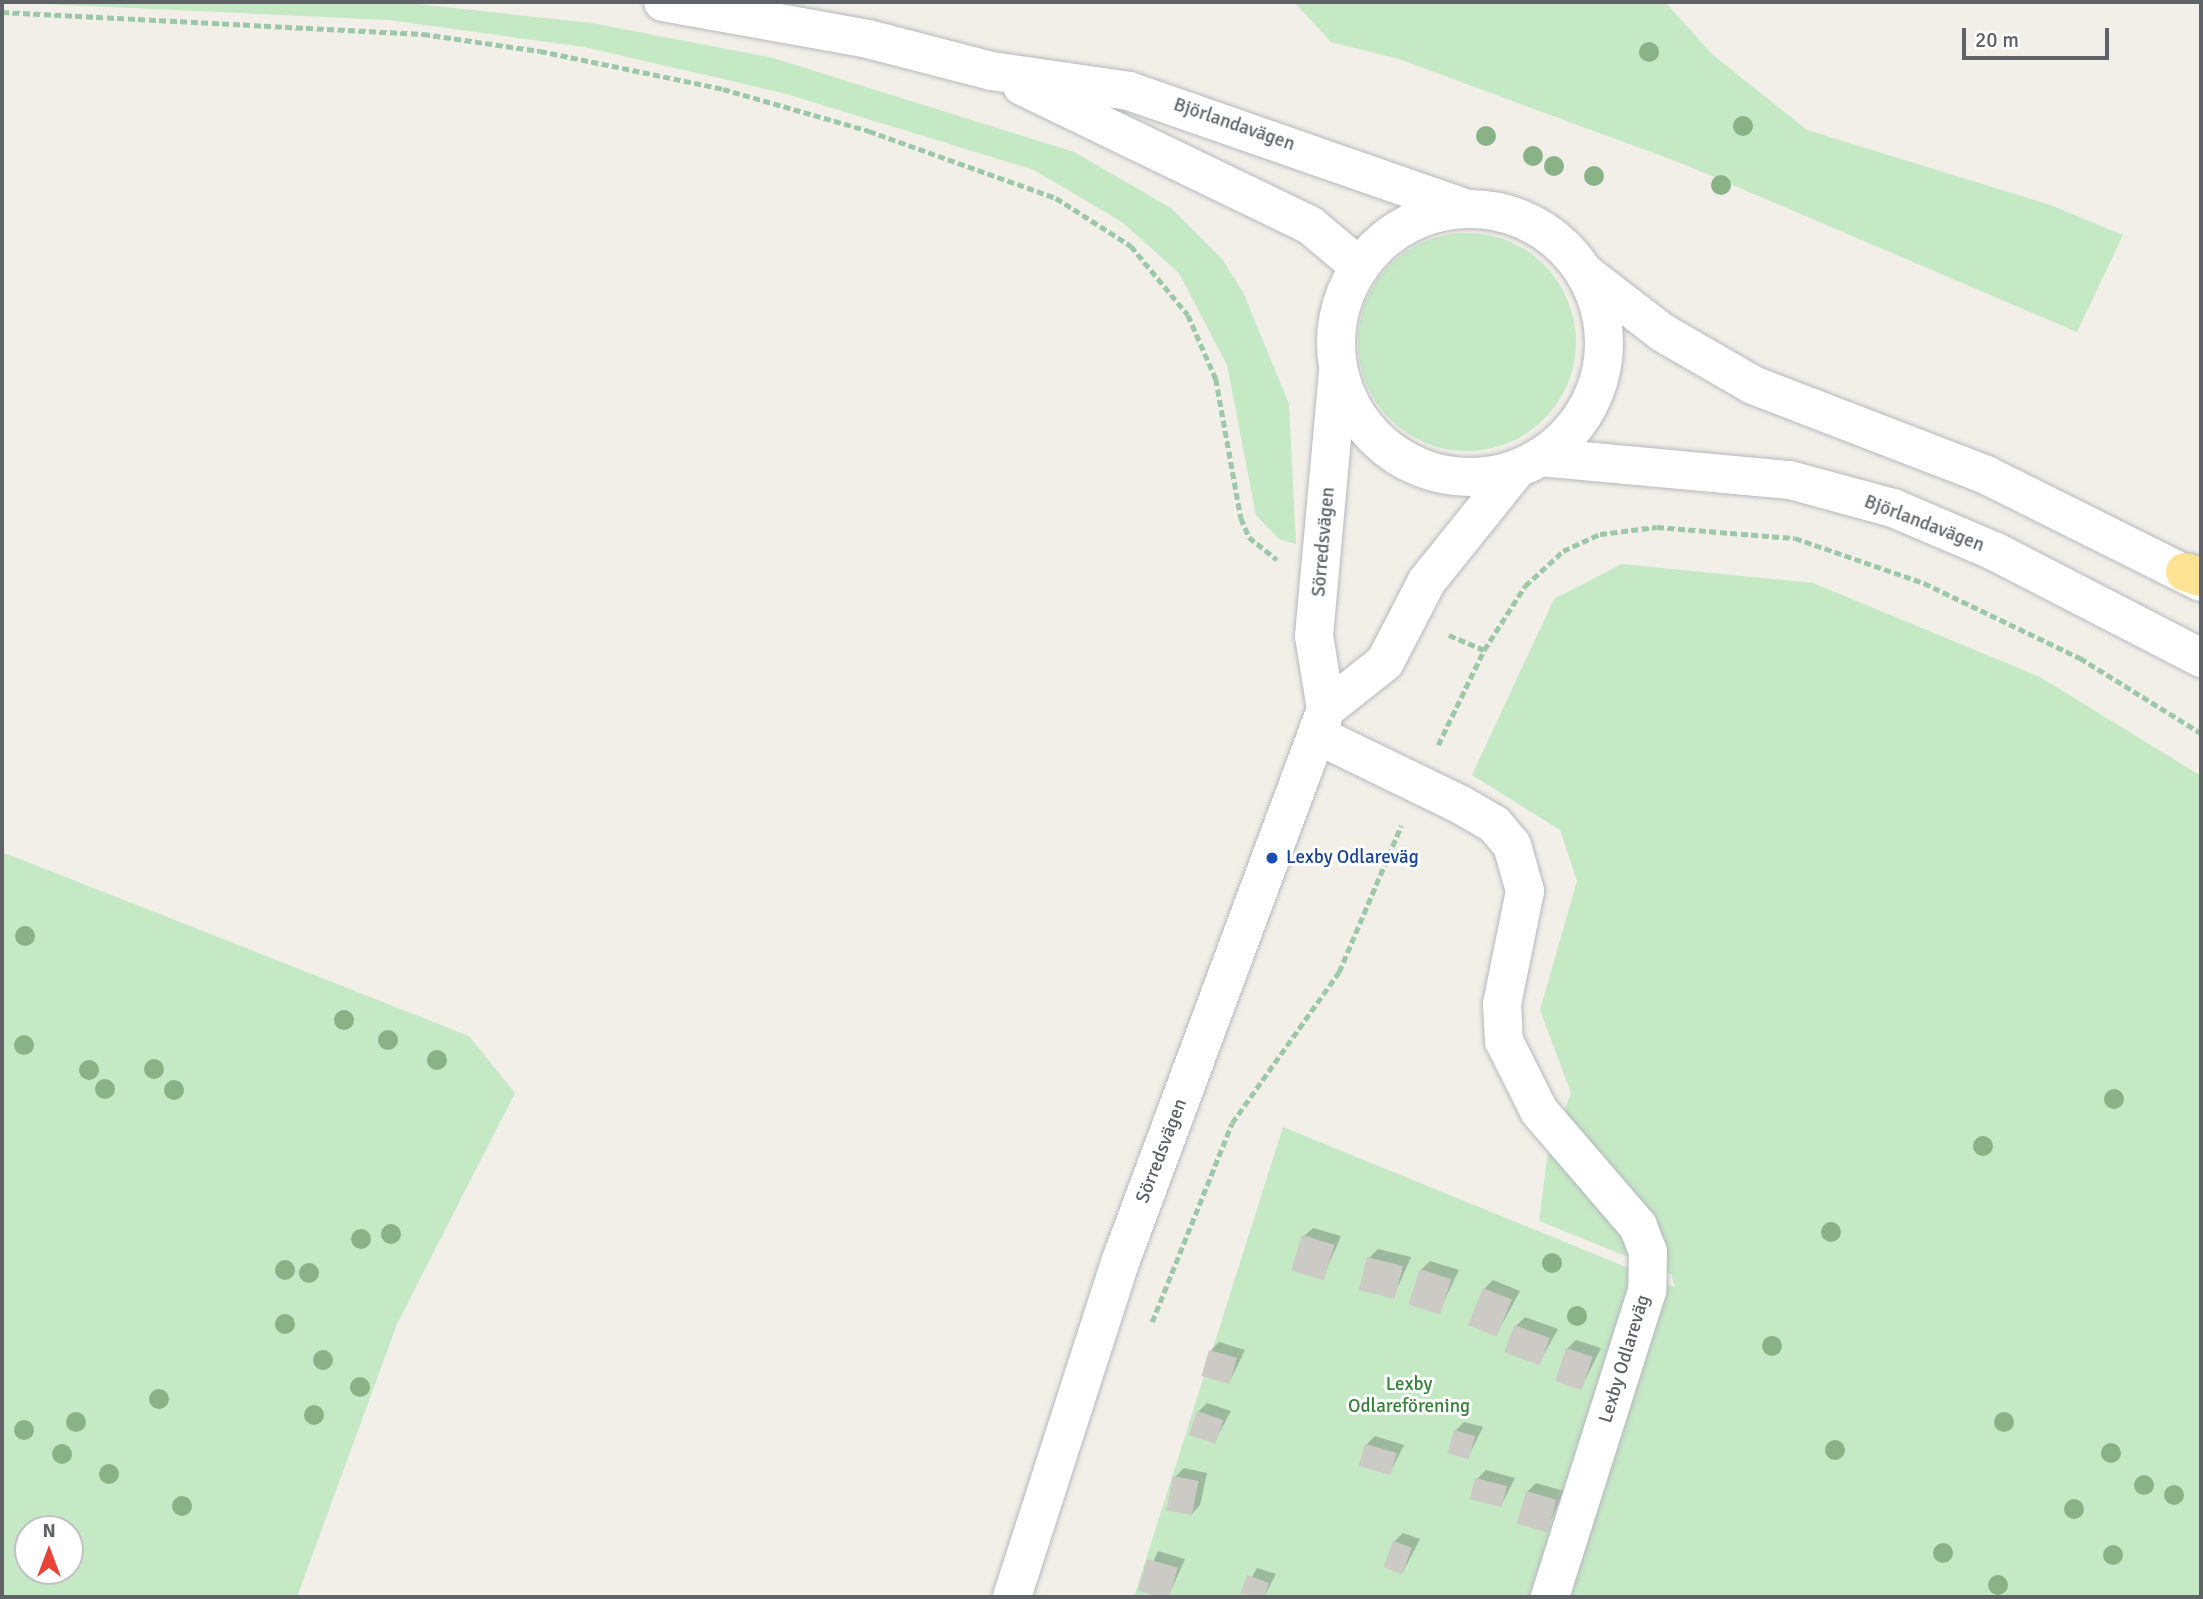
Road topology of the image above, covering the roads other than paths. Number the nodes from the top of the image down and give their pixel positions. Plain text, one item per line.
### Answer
1 (663, 2) edge
2 (992, 71) junction
3 (1467, 209) junction
4 (1360, 267) junction
5 (1585, 273) junction
6 (1338, 374) junction
7 (1529, 463) junction
8 (2196, 577) edge
9 (2201, 658) edge
10 (1322, 722) junction
11 (1012, 1597) edge
12 (1550, 1597) edge

1 - 2 street, Björlandavägen
2 - 3 street, Björlandavägen
2 - 4 street, Björlandavägen
3 - 4 street
3 - 5 street
4 - 6 street, Sörredsvägen
5 - 7 street
5 - 8 street
6 - 7 street, Björlandavägen
6 - 10 street, Sörredsvägen
7 - 9 street, Björlandavägen
7 - 10 street
10 - 11 street, Sörredsvägen
10 - 12 street, Lexby Odlareväg

